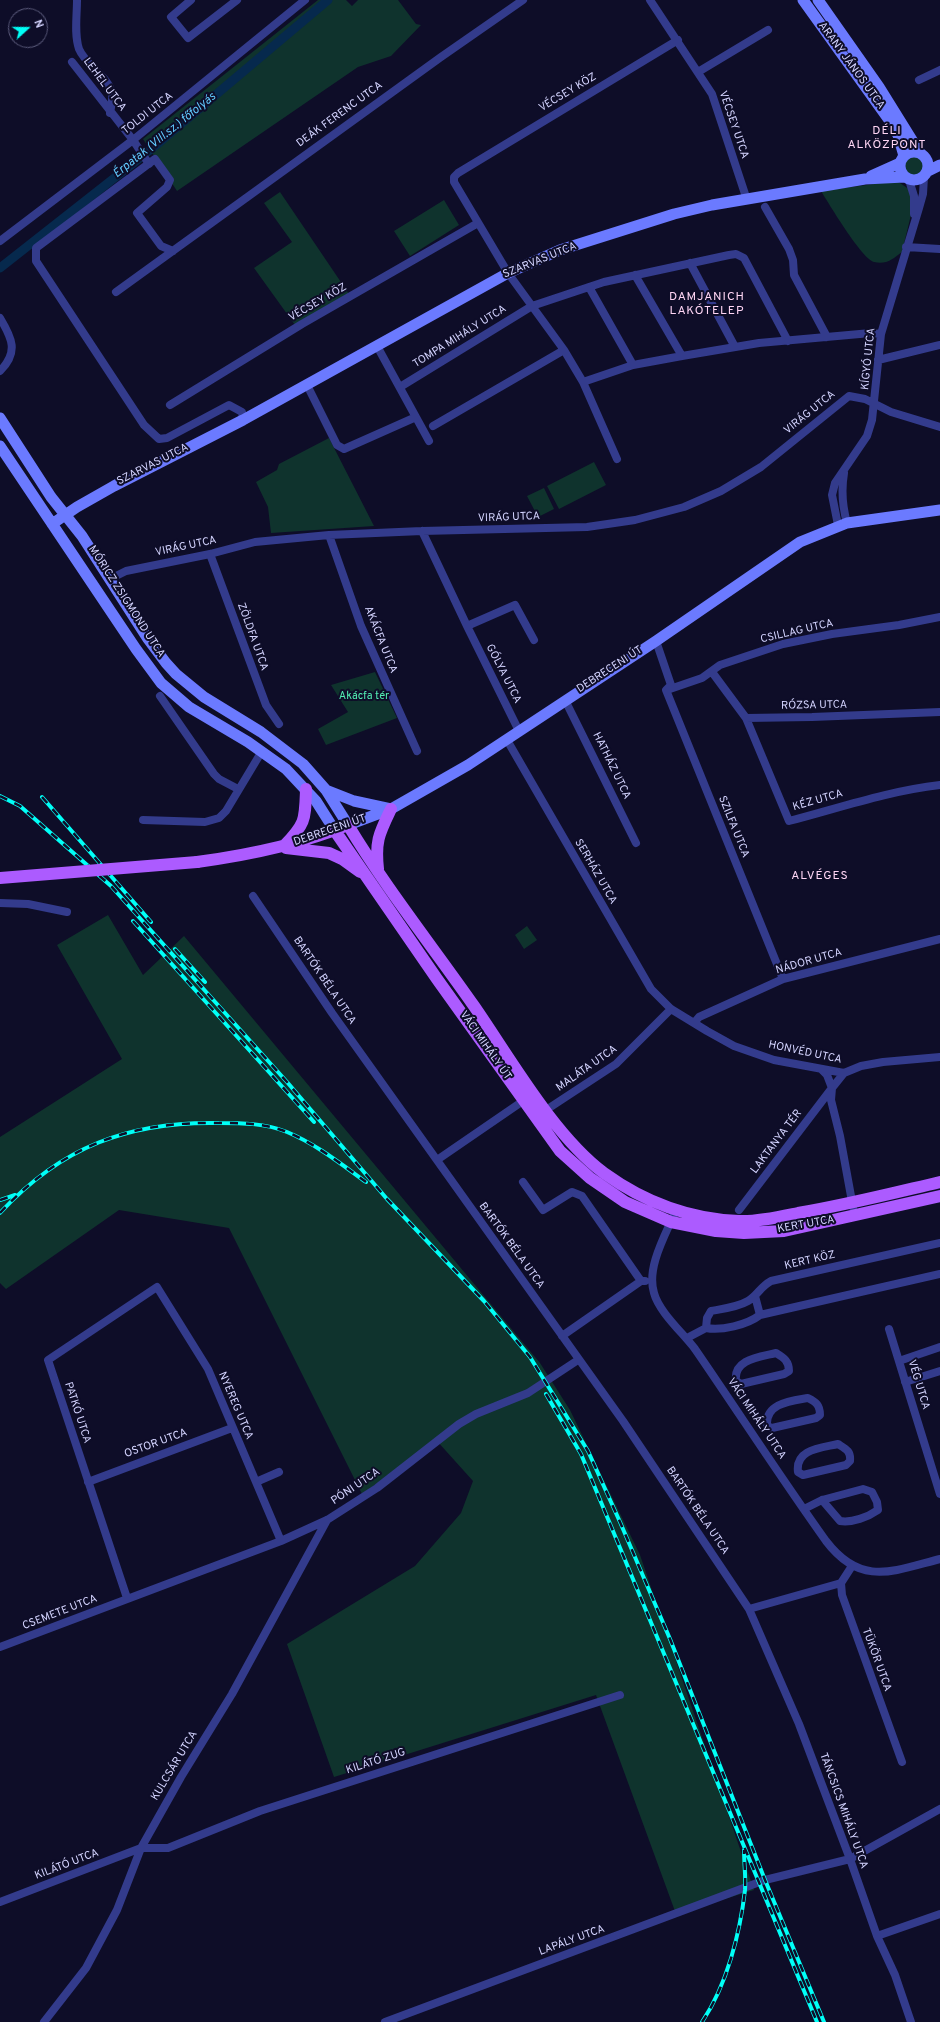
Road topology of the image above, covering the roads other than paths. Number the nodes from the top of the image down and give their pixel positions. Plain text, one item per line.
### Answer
1 (77, 0) edge
2 (192, 0) edge
3 (236, 0) edge
4 (305, 0) edge
5 (523, 0) edge
6 (650, 0) edge
7 (803, 0) edge
8 (822, 1) edge
9 (768, 30) dead end
10 (678, 40) junction
11 (72, 62) dead end
12 (940, 70) edge
13 (698, 72) junction
14 (919, 80) dead end
15 (110, 113) junction
16 (135, 143) junction
17 (923, 156) junction
18 (940, 158) edge
19 (902, 159) junction
20 (147, 162) junction
21 (940, 165) edge
22 (926, 174) junction
23 (906, 178) junction
24 (865, 179) junction
25 (747, 200) junction
26 (765, 207) dead end
27 (914, 221) junction
28 (478, 223) junction
29 (0, 241) edge
30 (906, 247) junction
31 (940, 249) edge
32 (173, 251) junction
33 (690, 263) junction
34 (508, 273) junction
35 (635, 275) junction
36 (589, 287) junction
37 (116, 292) dead end
38 (532, 306) junction
39 (0, 318) edge
40 (881, 334) junction
41 (827, 337) junction
42 (788, 341) junction
43 (940, 345) edge
44 (377, 346) junction
45 (735, 347) junction
46 (564, 350) junction
47 (682, 356) junction
48 (878, 360) junction
49 (633, 365) junction
50 (0, 371) edge
51 (583, 382) junction
52 (307, 385) junction
53 (400, 387) junction
54 (875, 404) junction
55 (170, 405) dead end
56 (416, 417) junction
57 (0, 418) edge
58 (243, 420) junction
59 (433, 426) dead end
60 (940, 427) edge
61 (429, 440) dead end
62 (0, 446) edge
63 (618, 459) dead end
64 (940, 510) edge
65 (65, 515) junction
66 (52, 524) junction
67 (842, 524) junction
68 (422, 531) junction
69 (329, 535) junction
70 (210, 554) junction
71 (110, 579) junction
72 (940, 617) edge
73 (467, 626) junction
74 (534, 640) dead end
75 (653, 642) junction
76 (712, 672) junction
77 (669, 688) junction
78 (160, 696) dead end
79 (565, 700) junction
80 (940, 712) edge
81 (746, 718) junction
82 (279, 724) dead end
83 (519, 731) junction
84 (507, 740) junction
85 (262, 751) junction
86 (417, 752) dead end
87 (940, 785) edge
88 (238, 789) junction
89 (306, 789) junction
90 (326, 790) junction
91 (391, 809) junction
92 (143, 820) dead end
93 (348, 825) junction
94 (335, 830) junction
95 (636, 843) dead end
96 (283, 847) junction
97 (378, 872) junction
98 (367, 877) junction
99 (0, 878) edge
100 (253, 896) dead end
101 (0, 902) edge
102 (68, 912) dead end
103 (940, 938) edge
104 (782, 979) junction
105 (671, 1009) junction
106 (694, 1023) junction
107 (940, 1057) edge
108 (821, 1069) junction
109 (844, 1073) junction
110 (832, 1088) junction
111 (523, 1101) junction
112 (546, 1110) junction
113 (437, 1160) junction
114 (523, 1182) dead end
115 (940, 1182) edge
116 (940, 1196) edge
117 (852, 1203) junction
118 (676, 1210) junction
119 (739, 1210) dead end
120 (855, 1216) junction
121 (671, 1222) junction
122 (940, 1243) edge
123 (940, 1274) edge
124 (652, 1279) junction
125 (641, 1282) junction
126 (157, 1287) joint
127 (755, 1296) junction
128 (760, 1315) junction
129 (706, 1328) junction
130 (889, 1329) dead end
131 (562, 1336) junction
132 (687, 1338) junction
133 (940, 1347) edge
134 (578, 1360) junction
135 (899, 1361) junction
136 (940, 1371) edge
137 (736, 1382) junction
138 (905, 1382) junction
139 (723, 1390) junction
140 (767, 1426) junction
141 (232, 1428) junction
142 (754, 1434) junction
143 (279, 1472) dead end
144 (798, 1472) junction
145 (785, 1480) junction
146 (88, 1482) junction
147 (256, 1482) junction
148 (940, 1494) edge
149 (822, 1500) junction
150 (804, 1509) junction
151 (327, 1520) junction
152 (281, 1541) junction
153 (940, 1559) edge
154 (852, 1566) junction
155 (841, 1583) junction
156 (127, 1598) junction
157 (749, 1609) junction
158 (0, 1647) edge
159 (620, 1695) dead end
160 (902, 1762) dead end
161 (940, 1809) edge
162 (141, 1848) junction
163 (850, 1859) junction
164 (0, 1902) edge
165 (940, 1914) edge
166 (876, 1936) junction
167 (44, 2022) edge
168 (385, 2022) edge
169 (911, 2022) edge

1 - 15 street
2 - 3 street
4 - 16 street, TOLDI UTCA
5 - 32 street, DEÁK FERENC UTCA
6 - 10 street, VÉCSEY UTCA
7 - 19 street, ARANY JÁNOS UTCA
8 - 17 street, ARANY JÁNOS UTCA
9 - 13 street
10 - 13 street, VÉCSEY UTCA
10 - 28 street, VÉCSEY KÖZ
11 - 15 street, LEHEL UTCA
12 - 14 street
13 - 25 street, VÉCSEY UTCA
15 - 16 street, LEHEL UTCA
16 - 20 street, LEHEL UTCA
16 - 29 street, TOLDI UTCA
17 - 18 street
17 - 19 street
17 - 22 street
19 - 23 street
19 - 24 street, SZARVAS UTCA
20 - 32 street
20 - 58 street, SZARVAS UTCA
21 - 22 street
22 - 23 street
22 - 27 street, KÍGYÓ UTCA
23 - 24 street, SZARVAS UTCA
23 - 27 street, KÍGYÓ UTCA
24 - 25 street, SZARVAS UTCA
25 - 34 street, SZARVAS UTCA
26 - 41 street
27 - 30 street, KÍGYÓ UTCA
28 - 34 street, VÉCSEY KÖZ
28 - 55 street, VÉCSEY KÖZ
30 - 31 street
30 - 40 street, KÍGYÓ UTCA
32 - 37 street, DEÁK FERENC UTCA
33 - 35 street, TOMPA MIHÁLY UTCA
33 - 42 street, TOMPA MIHÁLY UTCA
33 - 45 street
34 - 38 street
34 - 44 street, SZARVAS UTCA
35 - 36 street, TOMPA MIHÁLY UTCA
35 - 47 street
36 - 38 street, TOMPA MIHÁLY UTCA
36 - 49 street
38 - 46 street
38 - 53 street, TOMPA MIHÁLY UTCA
39 - 50 street
40 - 41 street
40 - 48 street, KÍGYÓ UTCA
41 - 42 street
42 - 45 street
43 - 48 street
44 - 52 street, SZARVAS UTCA
44 - 53 street
45 - 47 street
46 - 51 street
46 - 59 street
47 - 49 street
48 - 54 street, KÍGYÓ UTCA
49 - 51 street
51 - 63 street
52 - 56 street
52 - 58 street, SZARVAS UTCA
53 - 56 street
54 - 60 street
54 - 67 street, KÍGYÓ UTCA
54 - 68 street, VIRÁG UTCA
56 - 61 street
57 - 65 street, MÓRICZ ZSIGMOND UTCA
58 - 65 street, SZARVAS UTCA
62 - 66 street, MÓRICZ ZSIGMOND UTCA
64 - 67 street, DEBRECENI ÚT
65 - 66 street, SZARVAS UTCA
65 - 71 street, MÓRICZ ZSIGMOND UTCA
66 - 85 street, MÓRICZ ZSIGMOND UTCA
67 - 75 street, DEBRECENI ÚT
68 - 69 street, VIRÁG UTCA
68 - 73 street, GÓLYA UTCA
69 - 70 street, VIRÁG UTCA
69 - 86 street, AKÁCFA UTCA
70 - 71 street, VIRÁG UTCA
70 - 82 street, ZÖLDFA UTCA
71 - 90 street, MÓRICZ ZSIGMOND UTCA
72 - 76 street, CSILLAG UTCA
73 - 74 street
73 - 83 street, GÓLYA UTCA
75 - 77 street, SZILFA UTCA
75 - 79 street, DEBRECENI ÚT
76 - 77 street, CSILLAG UTCA
76 - 81 street
77 - 104 street, SZILFA UTCA
78 - 88 street
79 - 83 street, DEBRECENI ÚT
79 - 95 street, HATHÁZ UTCA
80 - 81 street, RÓZSA UTCA
81 - 87 street, KÉZ UTCA
83 - 84 street, DEBRECENI ÚT
84 - 91 street, DEBRECENI ÚT
84 - 105 street, SERHÁZ UTCA
85 - 88 street
85 - 89 street, MÓRICZ ZSIGMOND UTCA
88 - 92 street
89 - 94 street, MÓRICZ ZSIGMOND UTCA
89 - 96 main road
90 - 91 street
90 - 93 street, MÓRICZ ZSIGMOND UTCA
91 - 93 street, DEBRECENI ÚT
91 - 97 main road
93 - 94 main road, DEBRECENI ÚT
93 - 97 main road, VÁCI MIHÁLY ÚT
94 - 96 main road, DEBRECENI ÚT
94 - 98 main road, VÁCI MIHÁLY ÚT
96 - 98 main road, DEBRECENI ÚT
96 - 99 main road, DEBRECENI ÚT, bridge
97 - 112 main road, VÁCI MIHÁLY ÚT
98 - 111 main road, VÁCI MIHÁLY ÚT
100 - 113 street, BARTÓK BÉLA UTCA
101 - 102 street
103 - 104 street, NÁDOR UTCA
104 - 106 street, NÁDOR UTCA
105 - 106 street
105 - 112 street, MALÁTA UTCA
106 - 108 street, HONVÉD UTCA
107 - 109 street, HONVÉD UTCA
108 - 109 street, HONVÉD UTCA
108 - 110 street
109 - 110 street, LAKTANYA TÉR
110 - 117 street
110 - 119 street, LAKTANYA TÉR
111 - 113 street
111 - 121 main road, VÁCI MIHÁLY ÚT
112 - 118 main road, VÁCI MIHÁLY ÚT
113 - 131 street, BARTÓK BÉLA UTCA
114 - 125 street
115 - 117 main road, KERT UTCA
116 - 120 main road, KERT UTCA
117 - 118 main road, KERT UTCA
117 - 120 street
118 - 121 street, VÁCI MIHÁLY UTCA
120 - 121 main road, KERT UTCA
121 - 124 street, VÁCI MIHÁLY UTCA
122 - 127 street, KERT KÖZ
123 - 128 street
124 - 125 street
124 - 132 street, VÁCI MIHÁLY UTCA
125 - 131 street
126 - 141 street, NYEREG UTCA
126 - 146 street, PATKÓ UTCA
127 - 128 street
127 - 129 street, KERT KÖZ
128 - 129 street
129 - 132 street
130 - 135 street, VÉG UTCA
131 - 134 street, BARTÓK BÉLA UTCA
132 - 139 street, VÁCI MIHÁLY UTCA
133 - 135 street
134 - 151 street, PÓNI UTCA
134 - 157 street, BARTÓK BÉLA UTCA
135 - 138 street, VÉG UTCA
136 - 138 street
137 - 137 street
137 - 139 street
138 - 148 street, VÉG UTCA
139 - 142 street, VÁCI MIHÁLY UTCA
140 - 140 street
140 - 142 street
141 - 146 street, OSTOR UTCA
141 - 147 street, NYEREG UTCA
142 - 145 street, VÁCI MIHÁLY UTCA
143 - 147 street
144 - 144 street
144 - 145 street
145 - 150 street, VÁCI MIHÁLY UTCA
146 - 156 street, PATKÓ UTCA
147 - 152 street, NYEREG UTCA
149 - 149 street
149 - 150 street
150 - 154 street, VÁCI MIHÁLY UTCA
151 - 152 street, PÓNI UTCA
151 - 162 street, KULCSÁR UTCA
152 - 156 street, PÓNI UTCA
153 - 154 street
154 - 155 street
155 - 157 street
155 - 160 street, TÜKÖR UTCA
156 - 158 street, CSEMETE UTCA
157 - 163 street, TÁNCSICS MIHÁLY UTCA
159 - 162 street, KILÁTÓ ZUG
161 - 163 street, LAPÁLY UTCA
162 - 164 street, KILÁTÓ UTCA
162 - 167 street, KULCSÁR UTCA
163 - 166 street, TÁNCSICS MIHÁLY UTCA
163 - 168 street, LAPÁLY UTCA
165 - 166 street
166 - 169 street, TÁNCSICS MIHÁLY UTCA

